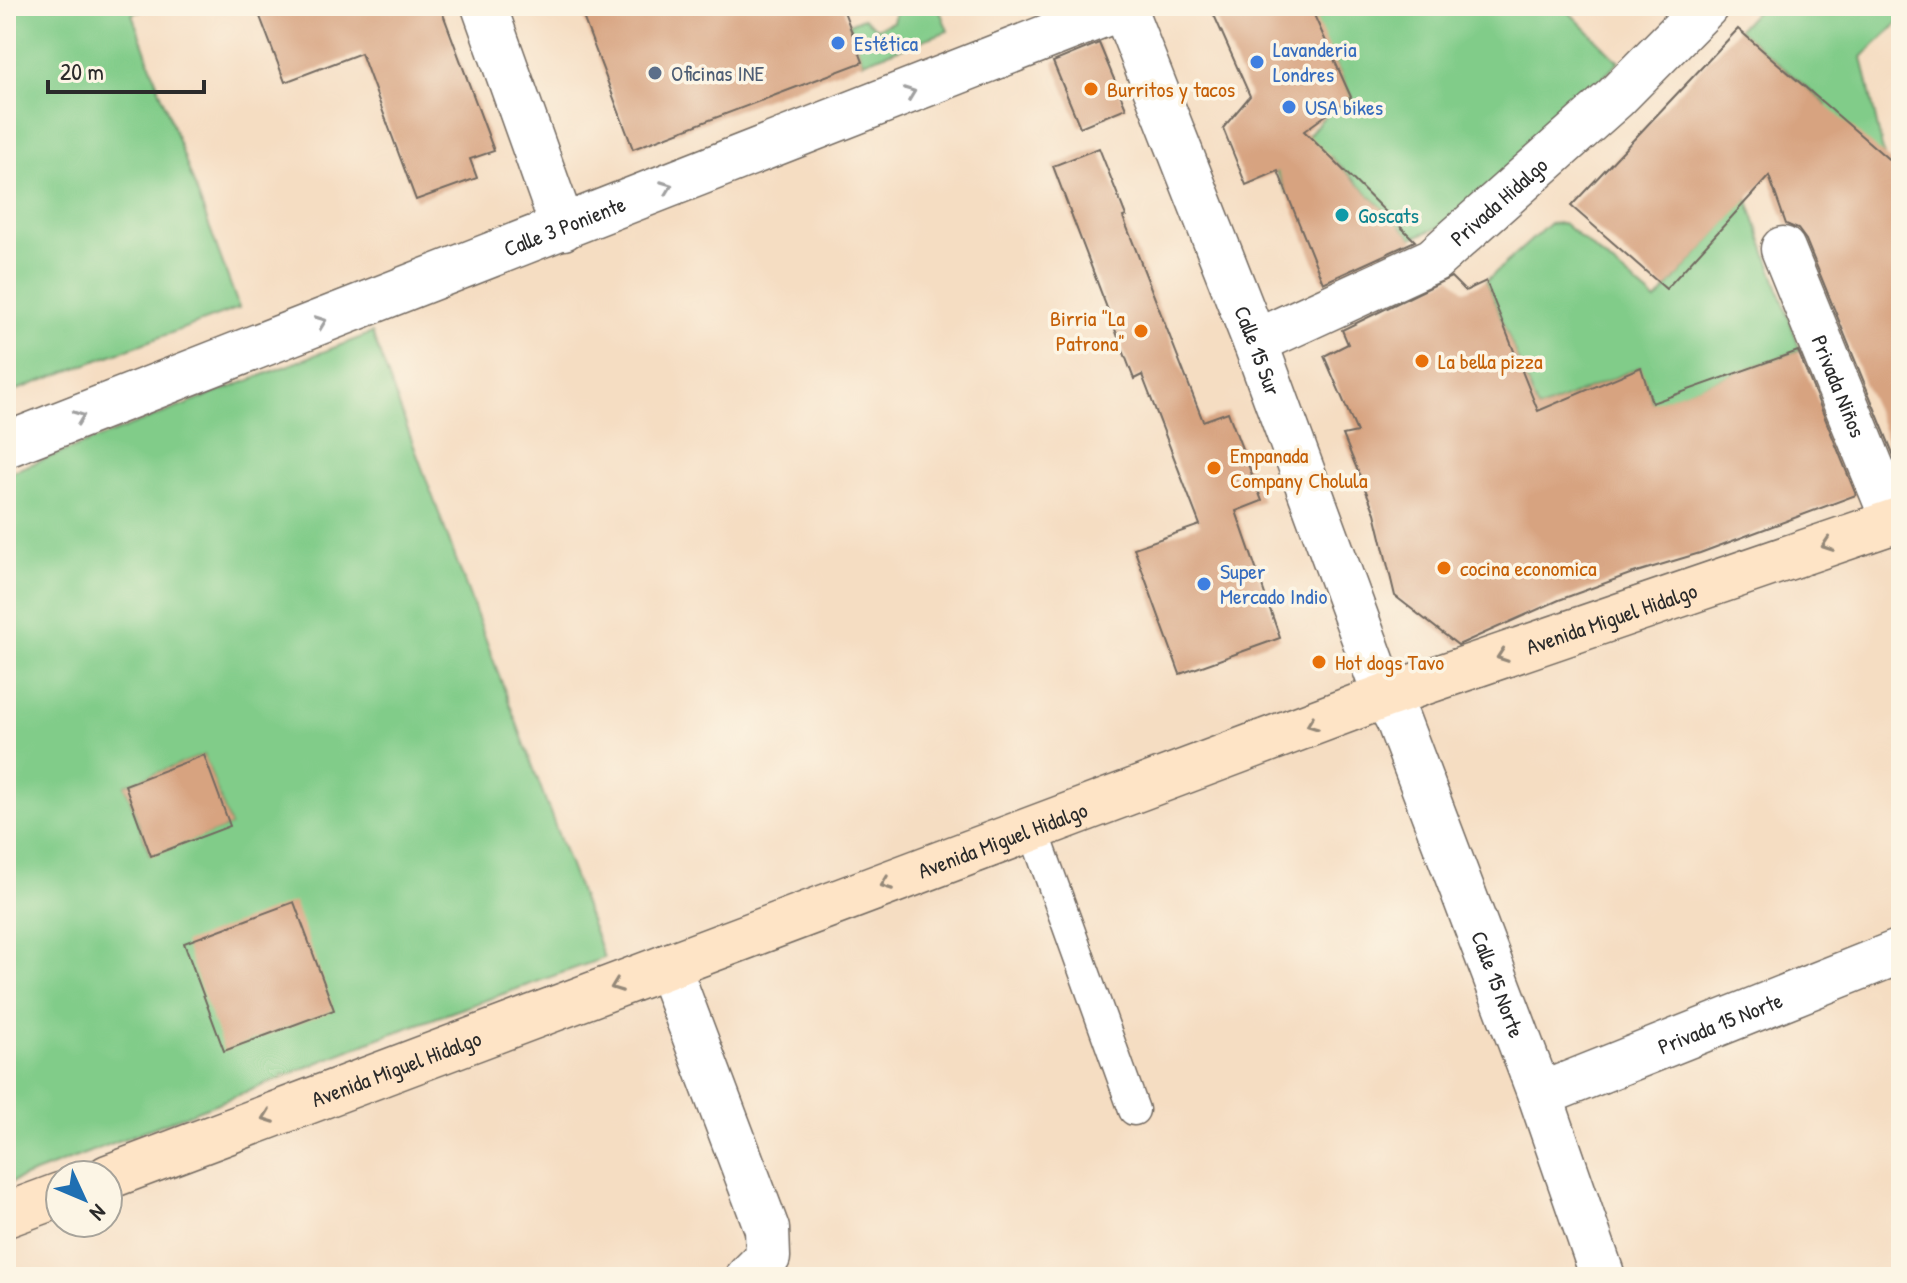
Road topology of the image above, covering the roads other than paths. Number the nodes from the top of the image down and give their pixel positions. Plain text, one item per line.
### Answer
1 (484, 6) edge
2 (1706, 6) edge
3 (1124, 7) edge
4 (563, 228) junction
5 (1783, 249) dead end
6 (1255, 342) junction
7 (6, 445) edge
8 (1897, 521) edge
9 (1385, 696) junction
10 (1033, 829) junction
11 (1901, 951) edge
12 (668, 966) junction
13 (1540, 1095) junction
14 (1134, 1110) dead end
15 (124, 1171) edge
16 (44, 1201) edge
17 (6, 1215) edge
18 (748, 1277) edge
19 (1603, 1277) edge

1 - 4 street
2 - 6 street, Privada Hidalgo
4 -> 3 street, Calle 3 Poniente
3 - 6 street, Calle 15 Sur
7 -> 4 street, Calle 3 Poniente
5 - 8 street, Privada Niños
6 - 9 street, Calle 15 Sur
8 -> 9 street, Avenida Miguel Hidalgo
9 -> 10 street, Avenida Miguel Hidalgo
9 - 13 street, Calle 15 Norte
10 -> 12 street, Avenida Miguel Hidalgo
10 - 14 lane
11 - 13 street, Privada 15 Norte
12 -> 15 street, Avenida Miguel Hidalgo
12 - 18 street
13 - 19 street, Calle 15 Norte
16 - 17 street

